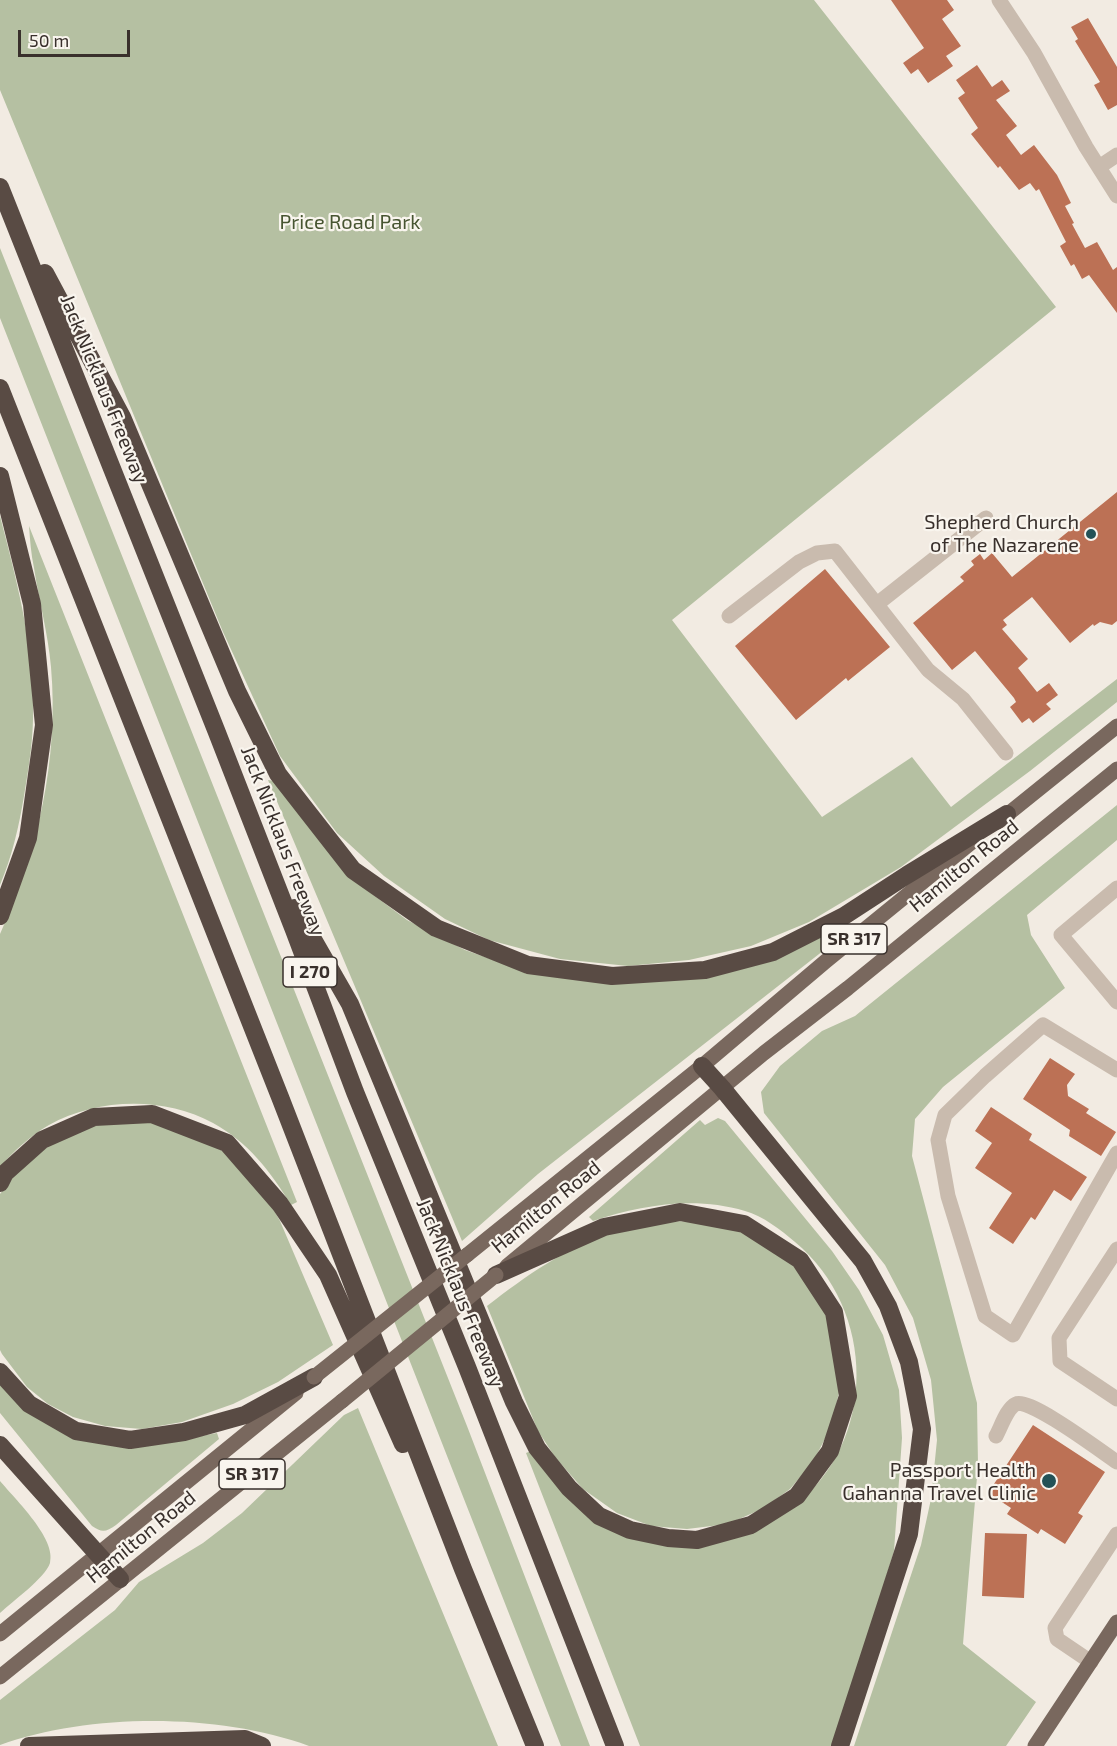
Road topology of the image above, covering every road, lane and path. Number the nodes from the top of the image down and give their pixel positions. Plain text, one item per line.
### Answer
1 (999, 0) edge
2 (1117, 155) edge
3 (1099, 167) junction
4 (2, 192) edge
5 (1117, 196) edge
6 (0, 388) edge
7 (0, 476) edge
8 (986, 518) dead end
9 (877, 604) junction
10 (729, 616) dead end
11 (1117, 726) edge
12 (1006, 753) dead end
13 (1117, 769) edge
14 (1007, 814) junction
15 (263, 851) junction
16 (1117, 888) edge
17 (0, 916) edge
18 (1117, 1002) edge
19 (702, 1066) junction
20 (1117, 1070) edge
21 (722, 1088) junction
22 (1117, 1154) edge
23 (0, 1183) edge
24 (1117, 1249) edge
25 (496, 1275) junction
26 (0, 1372) edge
27 (315, 1377) junction
28 (1117, 1399) edge
29 (996, 1436) dead end
30 (0, 1445) edge
31 (1117, 1462) edge
32 (1117, 1534) edge
33 (98, 1555) junction
34 (120, 1579) junction
35 (1117, 1622) edge
36 (0, 1634) edge
37 (1091, 1662) junction
38 (0, 1677) edge
39 (519, 1707) junction
40 (29, 1746) edge
41 (262, 1746) edge
42 (535, 1746) edge
43 (615, 1746) edge
44 (840, 1746) edge
45 (1035, 1746) edge

1 - 3 street
2 - 3 street
3 - 5 street
4 - 14 highway
4 - 15 highway, Jack Nicklaus Freeway / I 270
6 - 39 highway
7 - 17 highway
8 - 9 street
9 - 10 street
9 - 12 street
11 - 14 main road, Hamilton Road / SR 317
13 - 21 main road, Hamilton Road / SR 317
14 - 19 main road, Hamilton Road / SR 317
15 - 25 highway
15 - 43 highway, Jack Nicklaus Freeway / I 270
16 - 18 street
19 - 21 highway
19 - 27 main road, Hamilton Road / SR 317, bridge
20 - 22 street
21 - 25 main road, Hamilton Road / SR 317
21 - 44 highway
23 - 39 highway
24 - 28 street
25 - 34 main road, Hamilton Road / SR 317, bridge
26 - 27 highway
27 - 33 main road, Hamilton Road / SR 317
29 - 31 street
30 - 33 highway
32 - 37 street
33 - 34 highway
33 - 36 main road, Hamilton Road / SR 317
34 - 38 main road, Hamilton Road / SR 317
35 - 37 main road
37 - 45 main road
39 - 42 highway
40 - 41 highway

